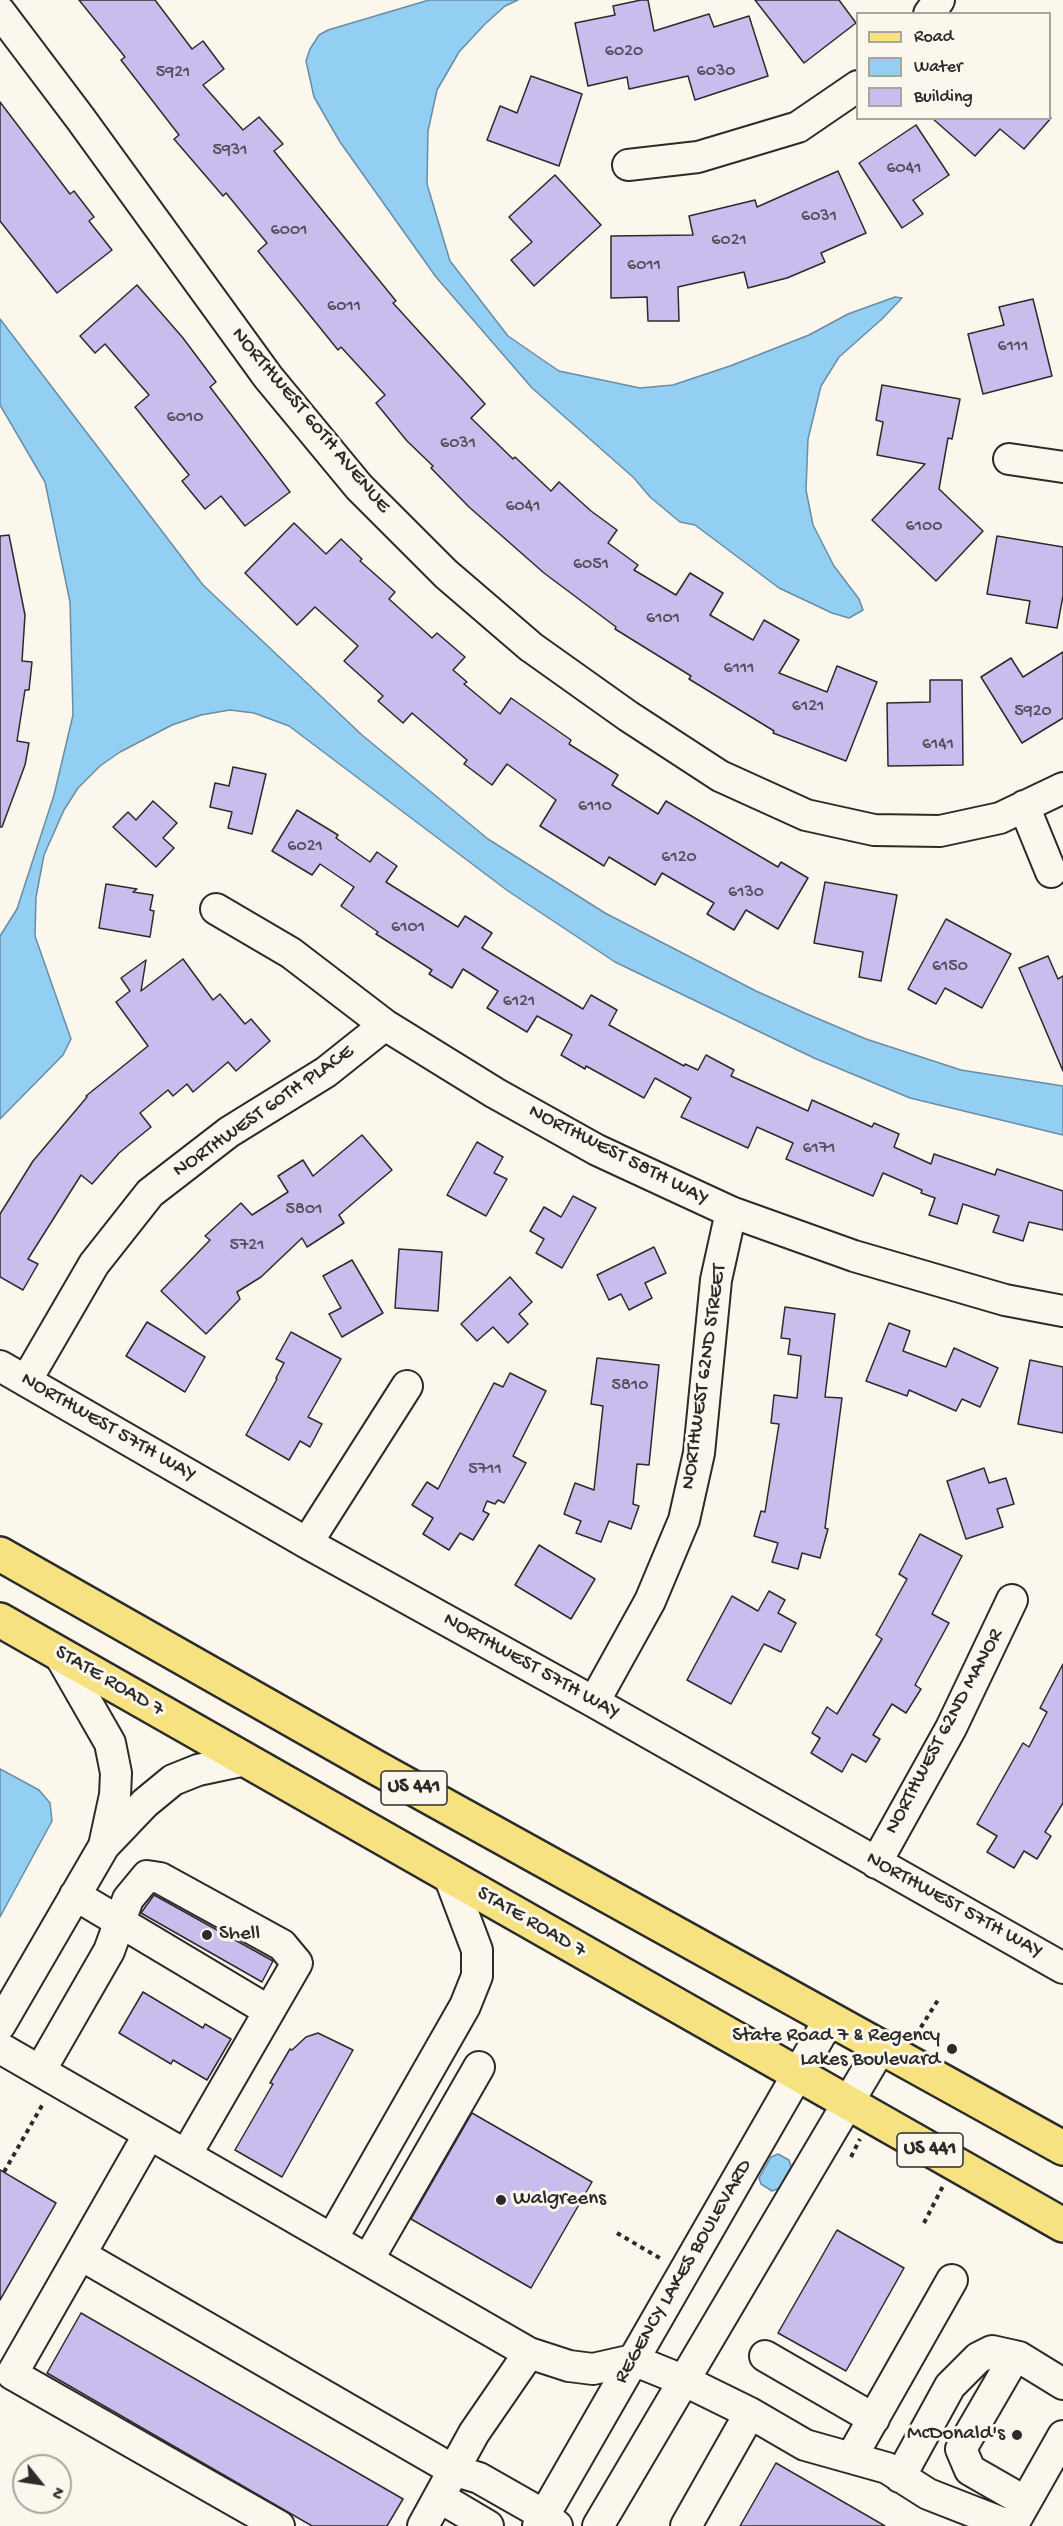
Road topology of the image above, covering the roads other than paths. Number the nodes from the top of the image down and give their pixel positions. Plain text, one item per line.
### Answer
1 (939, 0) edge
2 (0, 12) edge
3 (930, 12) edge
4 (856, 87) edge
5 (628, 165) dead end
6 (1009, 459) dead end
7 (1063, 467) edge
8 (1063, 788) edge
9 (1012, 812) junction
10 (1051, 872) dead end
11 (216, 909) dead end
12 (384, 1024) junction
13 (731, 1212) junction
14 (1063, 1311) edge
15 (0, 1366) edge
16 (26, 1381) junction
17 (407, 1386) dead end
18 (307, 1543) junction
19 (0, 1554) edge
20 (1012, 1600) dead end
21 (0, 1620) edge
22 (59, 1654) junction
23 (594, 1702) junction
24 (244, 1760) junction
25 (104, 1846) junction
26 (876, 1863) junction
27 (449, 1876) junction
28 (75, 1895) junction
29 (120, 1922) junction
30 (1063, 1968) edge
31 (269, 2011) junction
32 (830, 2018) junction
33 (0, 2025) edge
34 (881, 2047) junction
35 (0, 2048) edge
36 (479, 2067) dead end
37 (797, 2075) junction
38 (38, 2084) junction
39 (848, 2103) junction
40 (149, 2134) junction
41 (1063, 2148) edge
42 (186, 2155) junction
43 (1063, 2225) edge
44 (332, 2239) junction
45 (81, 2255) junction
46 (368, 2260) junction
47 (952, 2280) dead end
48 (529, 2353) junction
49 (765, 2356) dead end
50 (1015, 2356) junction
51 (633, 2360) junction
52 (685, 2381) junction
53 (1063, 2384) edge
54 (750, 2413) junction
55 (874, 2419) junction
56 (1063, 2436) edge
57 (851, 2458) junction
58 (453, 2470) junction
59 (900, 2476) junction
60 (439, 2497) junction
61 (1016, 2518) edge
62 (546, 2522) edge
63 (279, 2526) edge
64 (423, 2526) edge
65 (488, 2526) edge
66 (598, 2526) edge
67 (686, 2526) edge

1 - 3 street
2 - 9 street, NORTHWEST 60TH AVENUE
4 - 5 street
6 - 7 street
8 - 9 street, NORTHWEST 60TH AVENUE
9 - 10 street
11 - 12 street, NORTHWEST 58TH WAY
12 - 13 street, NORTHWEST 58TH WAY
12 - 16 street, NORTHWEST 60TH PLACE
13 - 14 street, NORTHWEST 58TH WAY
13 - 23 street, NORTHWEST 62ND STREET
15 - 16 street, NORTHWEST 57TH WAY
16 - 18 street, NORTHWEST 57TH WAY
17 - 18 street
18 - 23 street, NORTHWEST 57TH WAY
19 - 32 main road, US 441
20 - 26 street, NORTHWEST 62ND MANOR
21 - 22 main road, STATE ROAD 7 / US 441
22 - 24 main road, STATE ROAD 7 / US 441
22 - 25 street
23 - 26 street, NORTHWEST 57TH WAY
24 - 25 street
24 - 27 main road, STATE ROAD 7 / US 441
25 - 28 street
26 - 30 street, NORTHWEST 57TH WAY
27 - 37 main road, STATE ROAD 7 / US 441
27 - 44 street
28 - 29 street
28 - 33 street
29 - 31 street
29 - 31 street
29 - 38 street
31 - 42 street
32 - 34 main road, US 441
32 - 37 street, REGENCY LAKES BOULEVARD
34 - 39 street
34 - 41 main road, US 441
35 - 38 street
36 - 46 street
37 - 39 main road, STATE ROAD 7 / US 441
37 - 51 street, REGENCY LAKES BOULEVARD
38 - 40 street
39 - 43 main road, STATE ROAD 7 / US 441
39 - 52 street
40 - 42 street
40 - 45 street
42 - 44 street
44 - 46 street
45 - 58 street
45 - 63 street
46 - 48 street
47 - 55 street
48 - 51 street
48 - 58 street
49 - 55 street
50 - 53 street
50 - 59 street
50 - 61 street
51 - 52 street
51 - 62 street, REGENCY LAKES BOULEVARD
52 - 54 street
52 - 66 street
54 - 57 street
54 - 67 street
55 - 57 street
56 - 61 street
57 - 59 street
58 - 60 street
58 - 62 street
59 - 61 street
60 - 64 street
60 - 65 street

